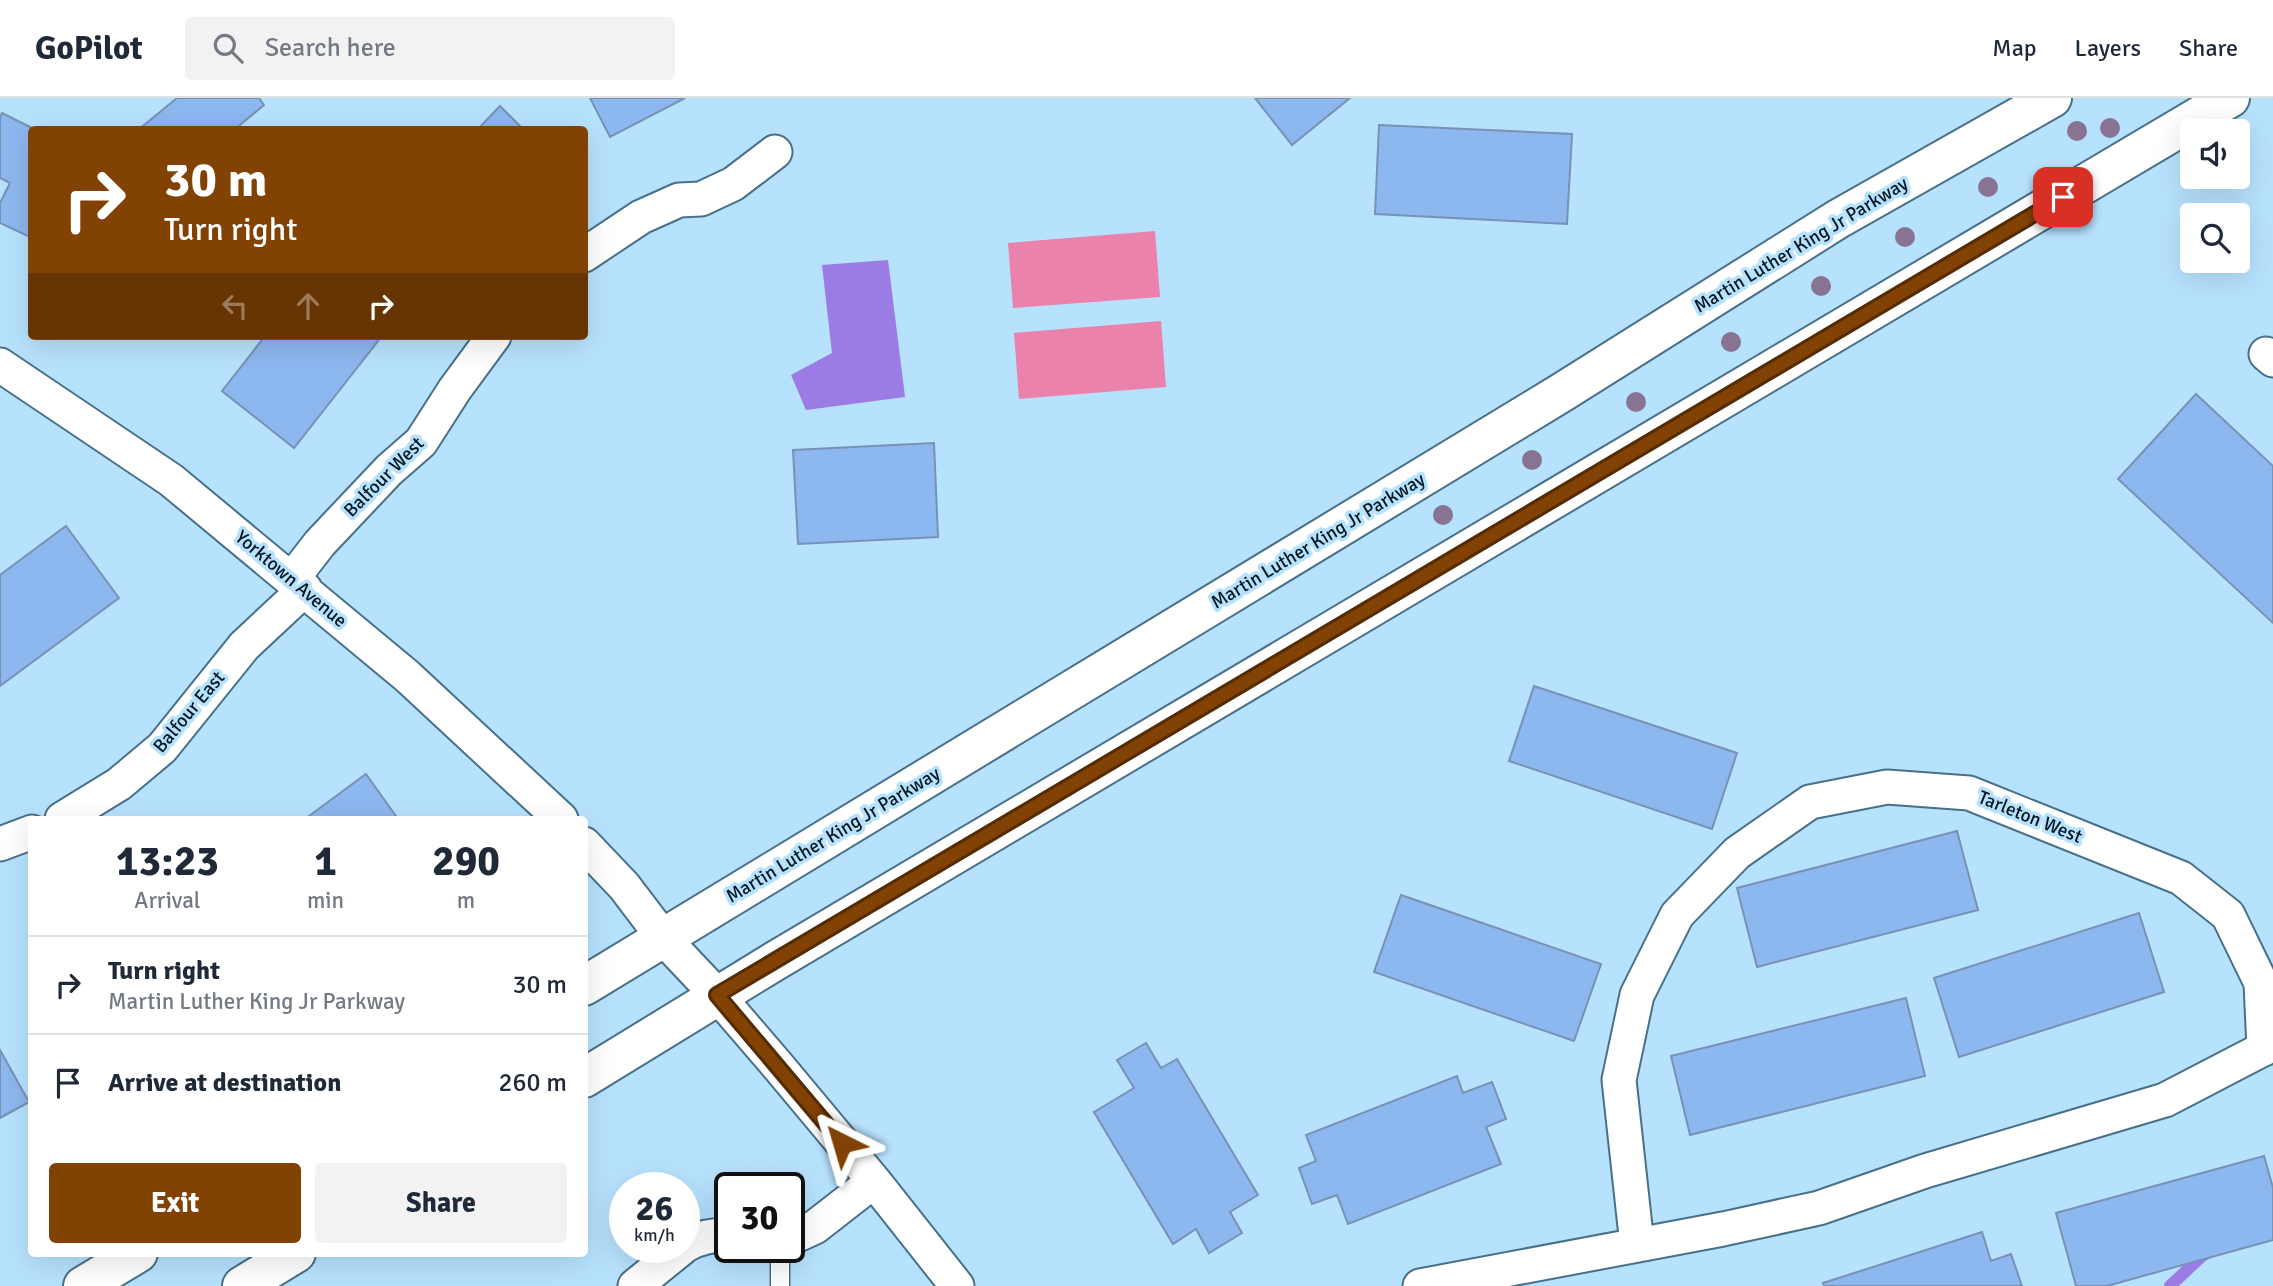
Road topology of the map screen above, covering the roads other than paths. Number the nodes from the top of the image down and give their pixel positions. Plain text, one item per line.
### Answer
1 (2052, 98) edge
2 (2230, 98) edge
3 (775, 152) dead end
4 (588, 252) edge
5 (491, 340) edge
6 (0, 365) edge
7 (298, 584) junction
8 (67, 816) edge
9 (558, 816) edge
10 (28, 834) edge
11 (0, 844) edge
12 (588, 848) edge
13 (665, 940) junction
14 (588, 984) edge
15 (717, 995) junction
16 (2269, 1046) edge
17 (588, 1076) edge
18 (874, 1181) junction
19 (805, 1232) edge
20 (1637, 1245) junction
21 (131, 1257) edge
22 (289, 1257) edge
23 (663, 1263) edge
24 (780, 1263) edge
25 (83, 1286) edge
26 (242, 1286) edge
27 (635, 1286) edge
28 (780, 1286) edge
29 (957, 1286) edge
30 (1420, 1286) edge

1 - 13 main road, Martin Luther King Jr Parkway
2 - 15 main road
3 - 4 street
5 - 7 street, Balfour West
6 - 7 street, Yorktown Avenue
7 - 8 street, Balfour East
7 - 9 street, Yorktown Avenue
10 - 11 street
12 - 13 street
13 - 14 main road, Martin Luther King Jr Parkway
13 - 15 street
15 - 17 main road
15 - 18 street
16 - 20 street, Tarleton West
16 - 20 street, Tarleton West
18 - 19 street
18 - 29 street
20 - 30 street, Tarleton West
21 - 25 main road
22 - 26 main road
23 - 27 street
24 - 28 lane

